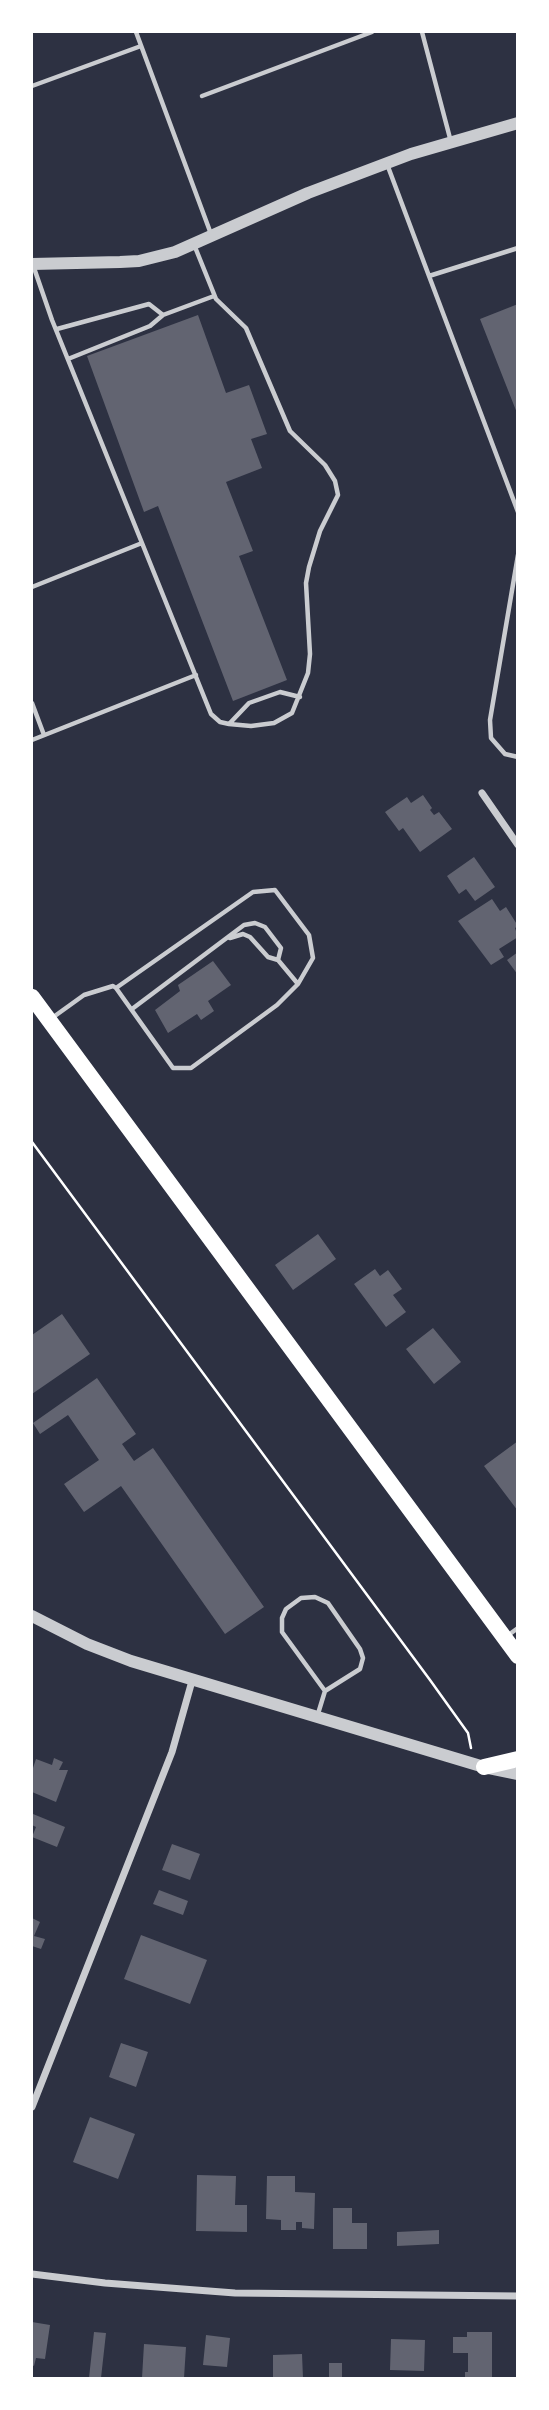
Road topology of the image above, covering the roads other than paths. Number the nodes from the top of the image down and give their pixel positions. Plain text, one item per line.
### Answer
1 (136, 32) edge
2 (372, 32) edge
3 (422, 32) edge
4 (141, 46) junction
5 (32, 86) edge
6 (202, 96) dead end
7 (517, 123) edge
8 (451, 142) junction
9 (387, 163) junction
10 (212, 236) junction
11 (194, 243) junction
12 (517, 248) edge
13 (32, 264) edge
14 (429, 276) junction
15 (214, 296) junction
16 (163, 316) junction
17 (57, 330) junction
18 (68, 359) junction
19 (516, 505) edge
20 (517, 512) edge
21 (142, 543) junction
22 (517, 555) edge
23 (32, 587) edge
24 (196, 675) junction
25 (300, 697) junction
26 (32, 703) edge
27 (229, 724) junction
28 (44, 735) junction
29 (32, 740) edge
30 (517, 757) edge
31 (482, 793) dead end
32 (517, 845) edge
33 (226, 940) junction
34 (278, 960) junction
35 (298, 984) junction
36 (116, 988) junction
37 (32, 998) edge
38 (131, 1009) junction
39 (48, 1020) junction
40 (32, 1616) edge
41 (511, 1633) edge
42 (517, 1656) edge
43 (192, 1681) junction
44 (325, 1691) junction
45 (317, 1718) junction
46 (517, 1759) edge
47 (480, 1766) junction
48 (517, 1774) edge
49 (32, 2107) edge
50 (32, 2274) edge
51 (517, 2296) edge

1 - 4 lane
2 - 6 lane
3 - 8 lane
4 - 5 lane
4 - 10 lane
7 - 8 street
8 - 9 street
9 - 10 street
9 - 14 lane
10 - 11 street
11 - 13 street
11 - 15 lane
12 - 14 lane
13 - 17 lane
14 - 19 lane
15 - 16 lane
15 - 25 lane
16 - 17 lane
16 - 18 lane
17 - 18 lane
18 - 21 lane
19 - 20 lane
21 - 23 lane
21 - 24 lane
22 - 30 lane
24 - 27 lane
24 - 28 lane
25 - 27 lane
25 - 27 lane
26 - 28 lane
28 - 29 lane
31 - 32 street
33 - 34 lane
33 - 34 lane
33 - 38 lane
34 - 35 lane
35 - 36 lane
35 - 38 lane
36 - 38 lane
36 - 39 lane
37 - 39 main road
39 - 41 main road
40 - 43 street
41 - 42 main road
43 - 45 street
43 - 49 street
44 - 44 lane
44 - 45 lane
45 - 47 street
46 - 47 main road
47 - 48 street
50 - 51 street

